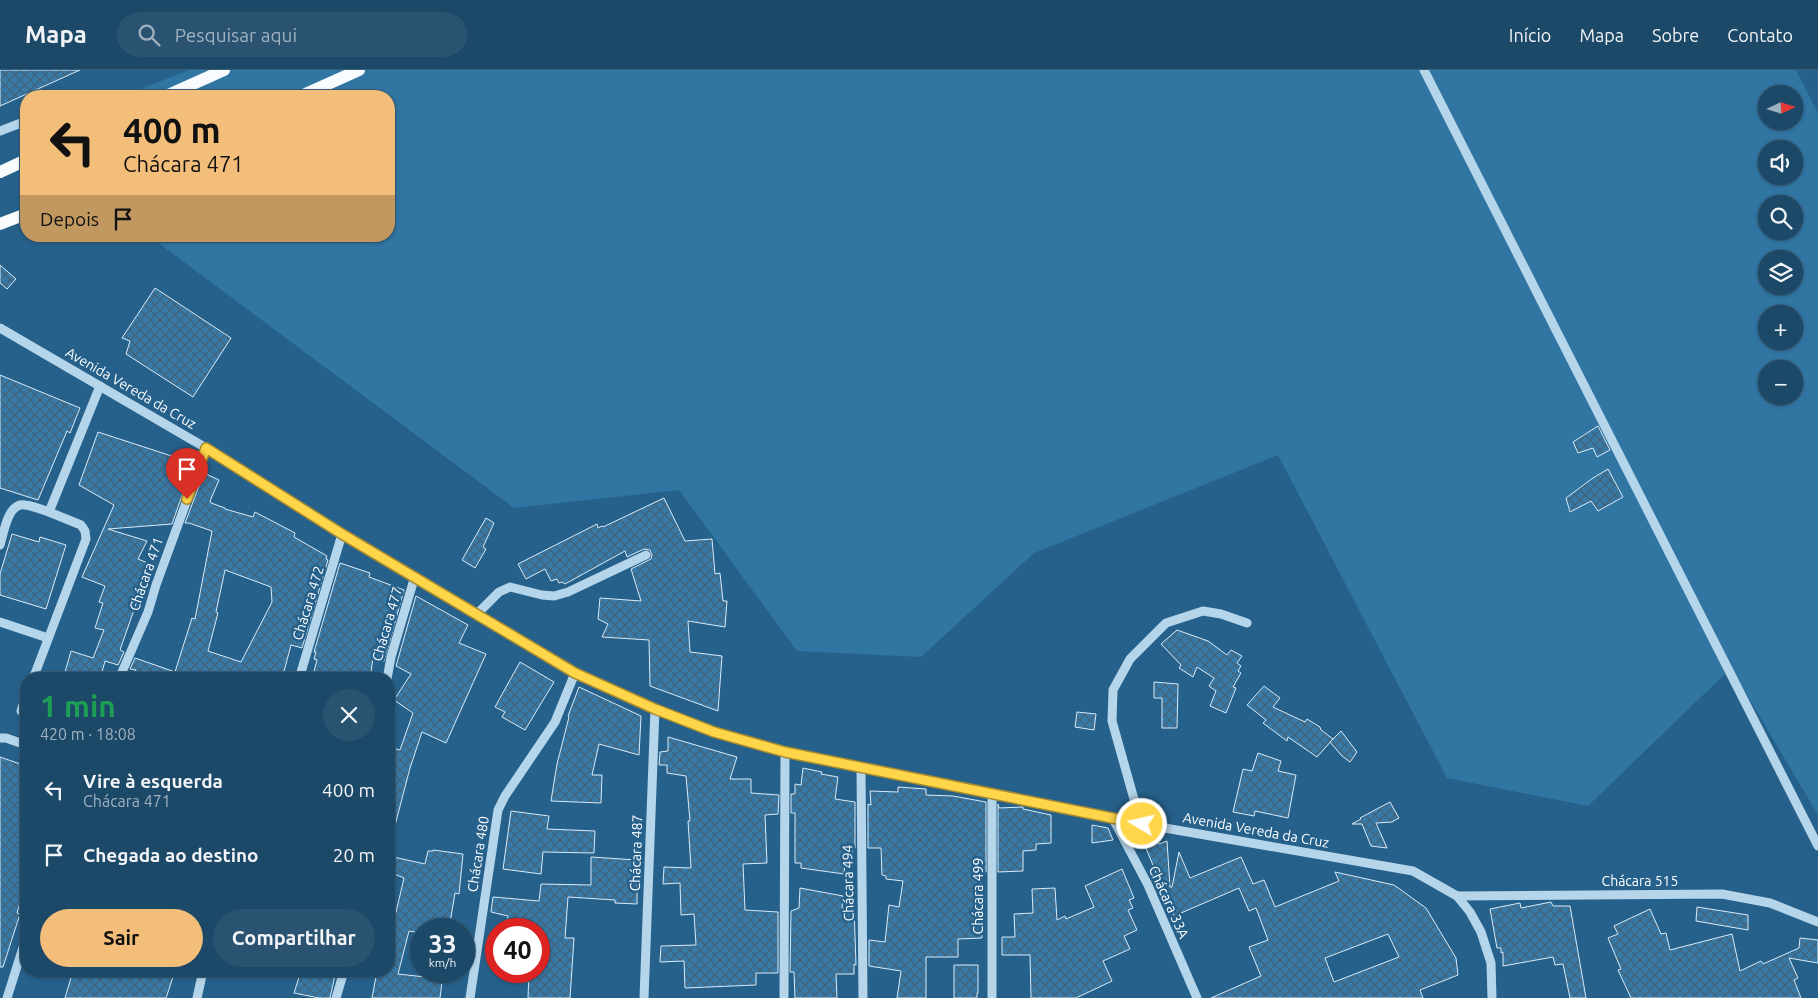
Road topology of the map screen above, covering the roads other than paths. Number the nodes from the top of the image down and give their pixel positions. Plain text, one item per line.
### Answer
1 (224, 70) edge
2 (359, 70) edge
3 (1424, 70) edge
4 (179, 90) edge
5 (314, 90) edge
6 (20, 123) edge
7 (0, 131) edge
8 (20, 163) edge
9 (0, 172) edge
10 (20, 216) edge
11 (0, 224) edge
12 (0, 328) edge
13 (100, 386) junction
14 (206, 448) junction
15 (49, 512) junction
16 (342, 534) junction
17 (0, 545) edge
18 (646, 555) dead end
19 (415, 576) junction
20 (478, 614) junction
21 (0, 622) edge
22 (1247, 624) dead end
23 (48, 638) junction
24 (36, 672) edge
25 (121, 672) edge
26 (301, 672) edge
27 (388, 672) edge
28 (575, 673) junction
29 (655, 709) junction
30 (0, 738) edge
31 (20, 743) edge
32 (785, 752) junction
33 (861, 768) junction
34 (992, 793) junction
35 (1113, 819) junction
36 (1142, 824) junction
37 (1818, 846) edge
38 (1457, 896) junction
39 (1818, 922) edge
40 (20, 957) edge
41 (202, 977) edge
42 (342, 977) edge
43 (7, 998) edge
44 (197, 998) edge
45 (336, 998) edge
46 (470, 998) edge
47 (644, 998) edge
48 (784, 998) edge
49 (862, 998) edge
50 (992, 998) edge
51 (1197, 998) edge
52 (1492, 998) edge

1 - 4 main road
2 - 5 main road
3 - 37 street
6 - 7 street
8 - 9 main road
10 - 11 main road
12 - 13 street, Avenida Vereda da Cruz
13 - 14 street, Avenida Vereda da Cruz
13 - 15 street
14 - 16 street, Avenida Vereda da Cruz
14 - 25 street, Chácara 471
15 - 17 street
15 - 23 street
16 - 19 street, Avenida Vereda da Cruz
16 - 26 street, Chácara 472
18 - 20 street
19 - 20 street, Avenida Vereda da Cruz
19 - 27 street, Chácara 477
20 - 28 street, Avenida Vereda da Cruz
21 - 23 street
22 - 36 street
23 - 24 street
28 - 29 street, Avenida Vereda da Cruz
28 - 46 street, Chácara 480
29 - 32 street, Avenida Vereda da Cruz
29 - 47 street, Chácara 487
30 - 31 street
32 - 33 street, Avenida Vereda da Cruz
32 - 48 street
33 - 34 street, Avenida Vereda da Cruz
33 - 49 street, Chácara 494
34 - 35 street, Avenida Vereda da Cruz
34 - 50 street, Chácara 499
35 - 36 street, Avenida Vereda da Cruz
35 - 51 street, Chácara 33A
36 - 38 street, Avenida Vereda da Cruz
38 - 39 street, Chácara 515
38 - 52 street, Avenida Vereda da Cruz
40 - 43 street
41 - 44 street
42 - 45 street

